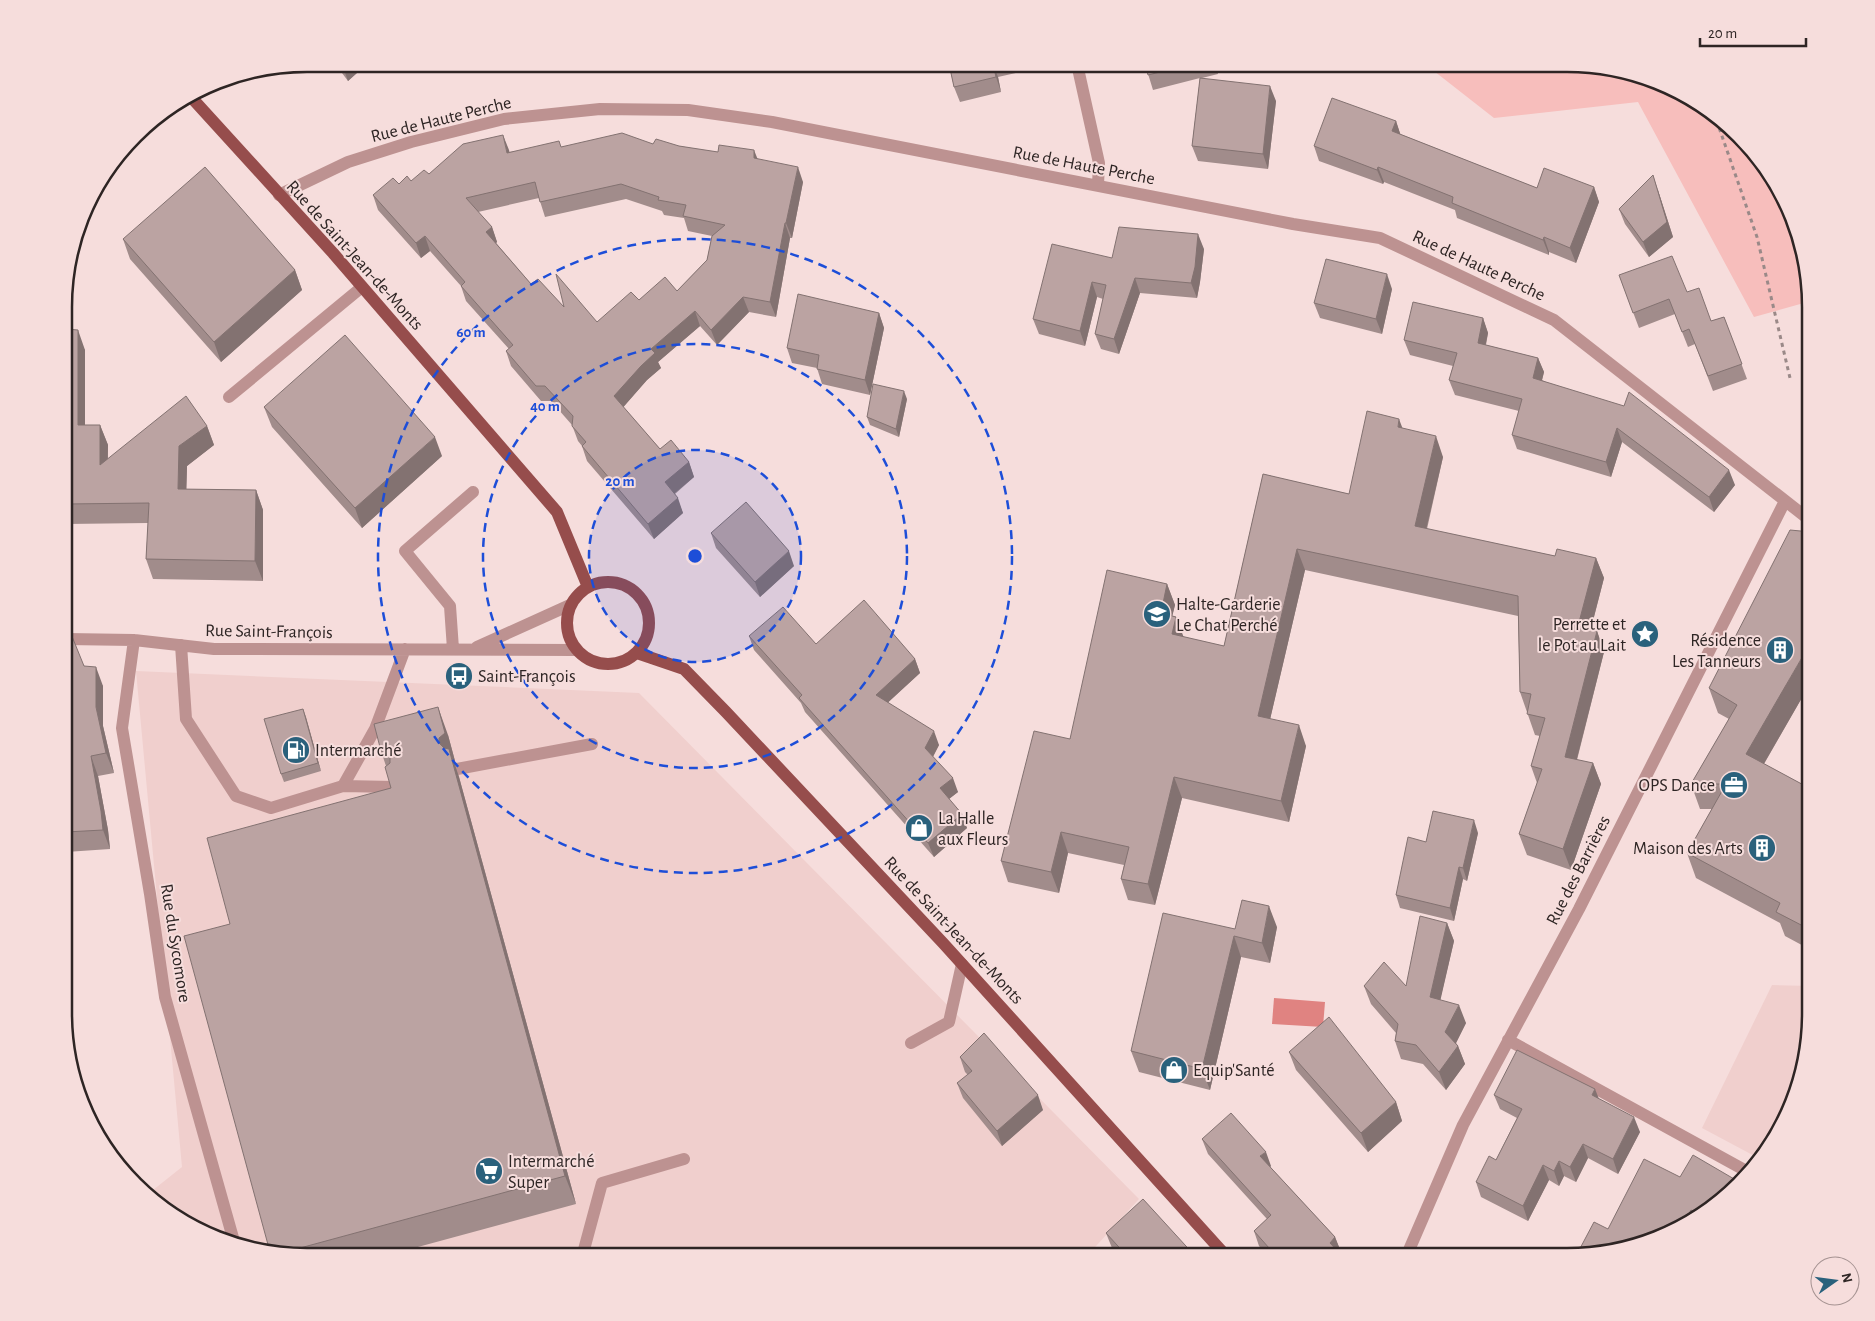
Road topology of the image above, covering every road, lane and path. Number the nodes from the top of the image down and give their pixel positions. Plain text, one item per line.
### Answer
1 (1079, 72) edge
2 (195, 101) edge
3 (1720, 129) edge
4 (1098, 185) junction
5 (278, 194) junction
6 (362, 287) junction
7 (1790, 378) dead end
8 (229, 397) dead end
9 (473, 492) dead end
10 (1786, 501) junction
11 (1802, 514) edge
12 (588, 586) junction
13 (570, 604) junction
14 (72, 639) edge
15 (134, 640) junction
16 (181, 645) junction
17 (405, 649) junction
18 (453, 649) junction
19 (472, 649) junction
20 (576, 650) junction
21 (637, 653) junction
22 (592, 744) dead end
23 (457, 769) edge
24 (343, 786) junction
25 (393, 786) edge
26 (962, 964) junction
27 (1508, 1040) junction
28 (911, 1043) dead end
29 (684, 1159) dead end
30 (1743, 1169) edge
31 (232, 1236) edge
32 (584, 1248) edge
33 (1219, 1248) edge
34 (1410, 1248) edge

1 - 4 street
2 - 5 main road, Rue de Saint-Jean-de-Monts
3 - 7 path
4 - 5 street, Rue de Haute Perche
4 - 10 street, Rue de Haute Perche
5 - 6 main road, Rue de Saint-Jean-de-Monts
6 - 8 street
6 - 12 main road, Rue de Saint-Jean-de-Monts
9 - 18 street
10 - 11 street, Rue de Haute Perche
10 - 27 street, Rue des Barrières
12 - 13 main road
12 - 21 main road
13 - 19 street, Rue Saint-François
13 - 20 main road
14 - 15 street, Rue Saint-François
15 - 16 street, Rue Saint-François
15 - 31 street, Rue du Sycomore
16 - 17 street, Rue Saint-François
16 - 24 street
17 - 18 street, Rue Saint-François
17 - 24 street
18 - 19 street, Rue Saint-François
19 - 20 street, Rue Saint-François
20 - 21 main road
21 - 26 main road, Rue de Saint-Jean-de-Monts
22 - 23 street
24 - 25 street
26 - 28 street
26 - 33 main road, Rue de Saint-Jean-de-Monts
27 - 30 street
27 - 34 street, Rue des Barrières
29 - 32 street

